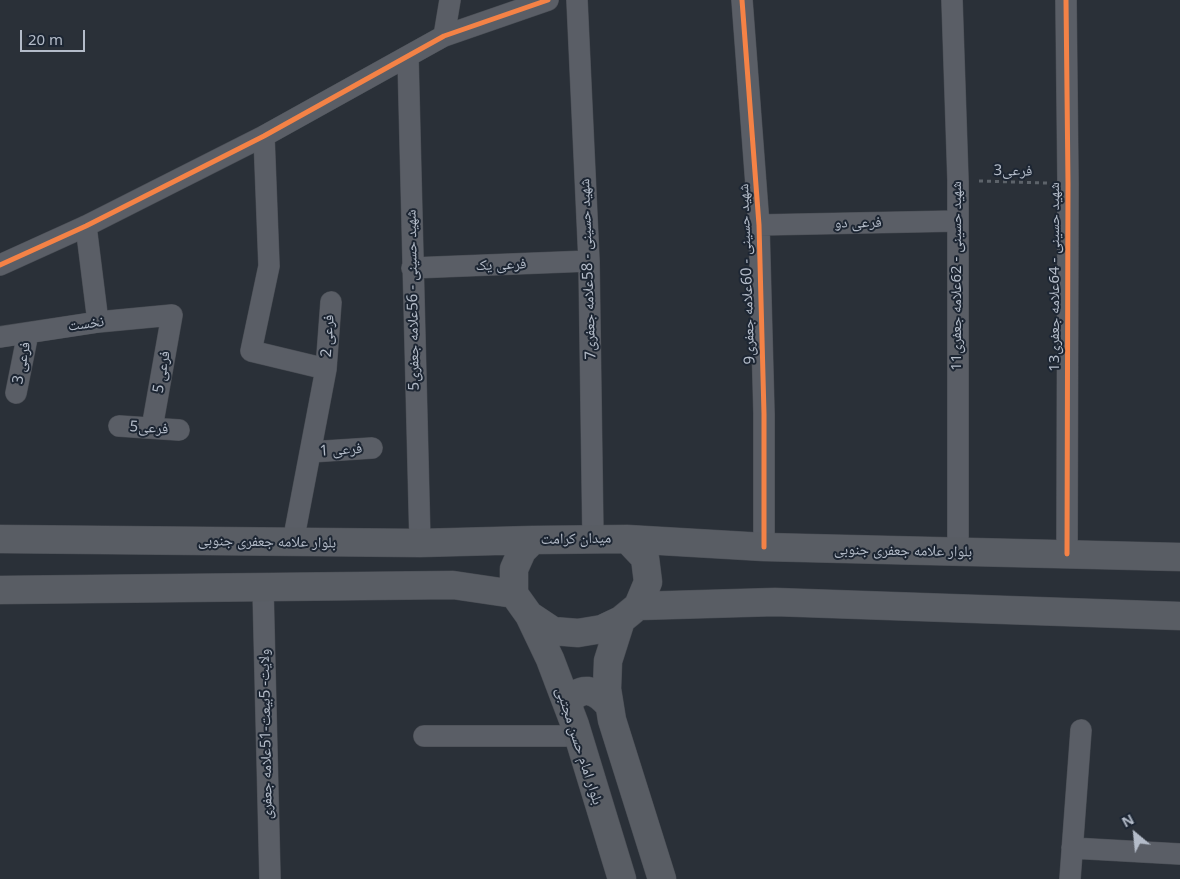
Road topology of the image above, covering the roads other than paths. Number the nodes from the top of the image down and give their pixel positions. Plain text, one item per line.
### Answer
1 (450, 0) edge
2 (548, 0) edge
3 (577, 0) edge
4 (742, 0) edge
5 (952, 0) edge
6 (1066, 0) edge
7 (444, 36) junction
8 (408, 57) junction
9 (264, 136) junction
10 (957, 221) junction
11 (759, 225) junction
12 (86, 226) junction
13 (589, 261) junction
14 (0, 266) edge
15 (412, 268) junction
16 (331, 302) dead end
17 (172, 315) joint
18 (98, 322) junction
19 (28, 333) junction
20 (0, 337) edge
21 (326, 370) junction
22 (16, 392) dead end
23 (119, 426) dead end
24 (152, 428) junction
25 (179, 430) dead end
26 (372, 448) dead end
27 (310, 452) junction
28 (593, 538) junction
29 (627, 538) junction
30 (0, 539) edge
31 (533, 540) junction
32 (293, 542) junction
33 (420, 544) junction
34 (764, 548) junction
35 (958, 552) junction
36 (1067, 554) junction
37 (1180, 557) edge
38 (263, 588) junction
39 (0, 590) edge
40 (521, 605) junction
41 (630, 613) junction
42 (1180, 616) edge
43 (567, 704) junction
44 (609, 705) junction
45 (1081, 730) dead end
46 (424, 736) dead end
47 (578, 736) junction
48 (1072, 848) junction
49 (1180, 854) edge
50 (270, 879) edge
51 (622, 879) edge
52 (662, 879) edge
53 (1070, 879) edge

1 - 7 street
2 - 7 street
3 - 13 street, 7شهید حسینی - 58علامه جعفری
4 - 11 street, 9شهید حسینی - 60علامه جعفری
5 - 10 street, 11شهید حسینی - 62علامه جعفری
6 - 36 street, 13شهید حسینی - 64علامه جعفری
7 - 8 street
8 - 9 street
8 - 15 street, 5شهید حسینی - 56علامه جعفری
9 - 12 street
9 - 21 street
10 - 11 street, فرعی دو
10 - 35 street, 11شهید حسینی - 62علامه جعفری
11 - 34 street, 9شهید حسینی - 60علامه جعفری
12 - 14 street
12 - 18 street
13 - 15 street, فرعی یک
13 - 28 street, 7شهید حسینی - 58علامه جعفری
15 - 33 street, 5شهید حسینی - 56علامه جعفری
16 - 21 street, فرعی 2
17 - 18 street, نخست
17 - 24 street, فرعی 5
18 - 19 street, نخست
19 - 20 street, نخست
19 - 22 street, فرعی 3
21 - 27 street, فرعی 2
23 - 24 street, فرعی5
24 - 25 street, فرعی5
26 - 27 street, فرعی 1
27 - 32 street, فرعی 2
28 - 29 main road, میدان کرامت
28 - 31 main road, میدان کرامت
29 - 34 main road, بلوار علامه جعفری جنوبی
29 - 41 main road, میدان کرامت
30 - 32 main road, بلوار علامه جعفری جنوبی
31 - 33 main road, بلوار علامه جعفری جنوبی
31 - 40 main road, میدان کرامت
32 - 33 main road, بلوار علامه جعفری جنوبی
34 - 35 main road, بلوار علامه جعفری جنوبی
35 - 36 main road, بلوار علامه جعفری جنوبی
36 - 37 main road, بلوار علامه جعفری جنوبی
38 - 39 main road
38 - 40 main road
38 - 50 street, ولایت- 5بیعت-51علامه جعفری
40 - 41 main road
40 - 43 main road, بلوار امام حسن مجتبی
41 - 42 main road
41 - 44 main road
43 - 44 main road
43 - 47 main road, بلوار امام حسن مجتبی
44 - 52 main road
45 - 48 street
46 - 47 street
47 - 51 main road, بلوار امام حسن مجتبی
48 - 49 street
48 - 53 street

